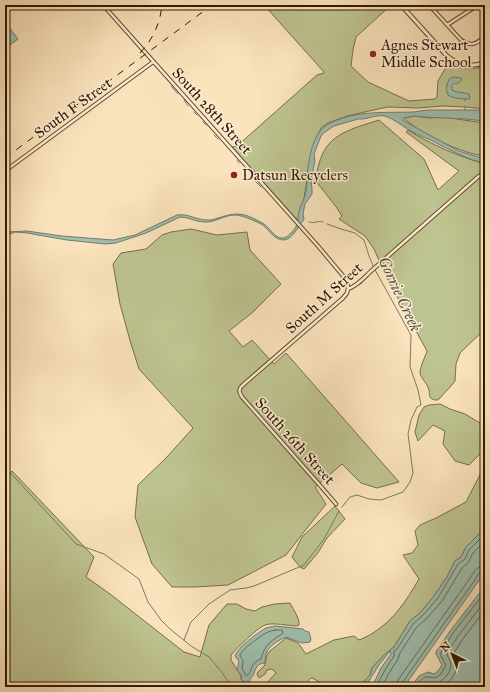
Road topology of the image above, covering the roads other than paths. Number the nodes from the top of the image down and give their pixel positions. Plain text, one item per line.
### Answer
1 (103, 5) edge
2 (401, 5) edge
3 (429, 5) edge
4 (478, 5) edge
5 (447, 25) junction
6 (485, 37) edge
7 (153, 62) junction
8 (485, 62) edge
9 (5, 171) edge
10 (479, 176) dead end
11 (348, 289) junction
12 (239, 390) joint
13 (336, 504) dead end

1 - 7 street, South 28th Street
2 - 8 street
3 - 5 street
4 - 5 street
5 - 6 street
7 - 9 street, South F Street
7 - 11 street, South 28th Street
10 - 11 street, South M Street
11 - 12 street, South M Street
12 - 13 street, South 26th Street

